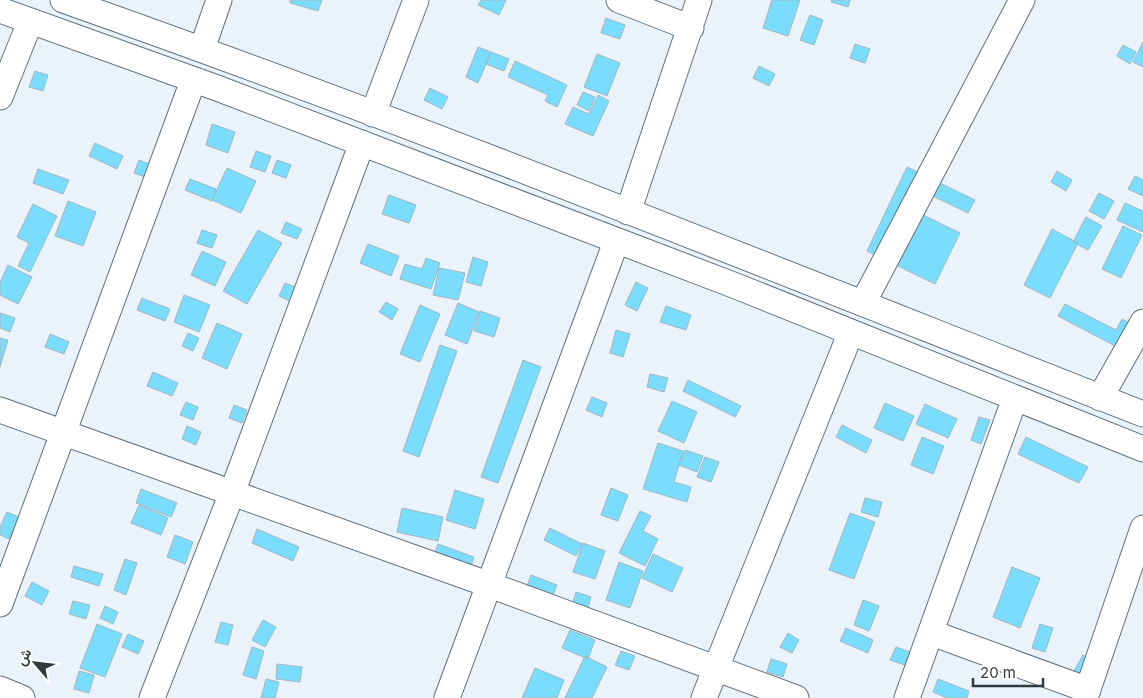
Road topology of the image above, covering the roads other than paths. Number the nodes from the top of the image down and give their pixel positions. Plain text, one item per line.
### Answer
1 (63, 0) edge
2 (219, 0) edge
3 (416, 0) edge
4 (618, 0) edge
5 (699, 0) edge
6 (1022, 0) edge
7 (0, 10) edge
8 (30, 22) junction
9 (691, 28) junction
10 (202, 49) junction
11 (193, 81) junction
12 (0, 97) edge
13 (373, 114) junction
14 (362, 143) junction
15 (628, 212) junction
16 (616, 242) junction
17 (863, 303) junction
18 (1143, 322) edge
19 (851, 332) junction
20 (1015, 398) junction
21 (1100, 398) junction
22 (0, 410) edge
23 (1143, 414) edge
24 (64, 433) junction
25 (1143, 449) edge
26 (232, 492) junction
27 (1143, 528) edge
28 (490, 585) junction
29 (0, 604) edge
30 (932, 632) junction
31 (716, 667) junction
32 (0, 690) edge
33 (1087, 694) edge
34 (22, 698) edge
35 (152, 698) edge
36 (447, 698) edge
37 (704, 698) edge
38 (796, 698) edge
39 (907, 698) edge

1 - 10 street
2 - 10 street
3 - 13 street
4 - 9 street
5 - 9 street
6 - 17 street
7 - 8 street
8 - 11 street
8 - 12 street
9 - 15 street
10 - 13 street
11 - 14 street
11 - 24 street
13 - 15 street
14 - 16 street
14 - 26 street
15 - 17 street
16 - 19 street
16 - 28 street
17 - 21 street
18 - 21 street
19 - 20 street
19 - 31 street
20 - 25 street
20 - 30 street
21 - 23 street
22 - 24 street
24 - 26 street
24 - 29 street
26 - 28 street
26 - 35 street
27 - 33 street
28 - 31 street
28 - 36 street
30 - 33 street
30 - 39 street
31 - 37 street
31 - 38 street
32 - 34 street

